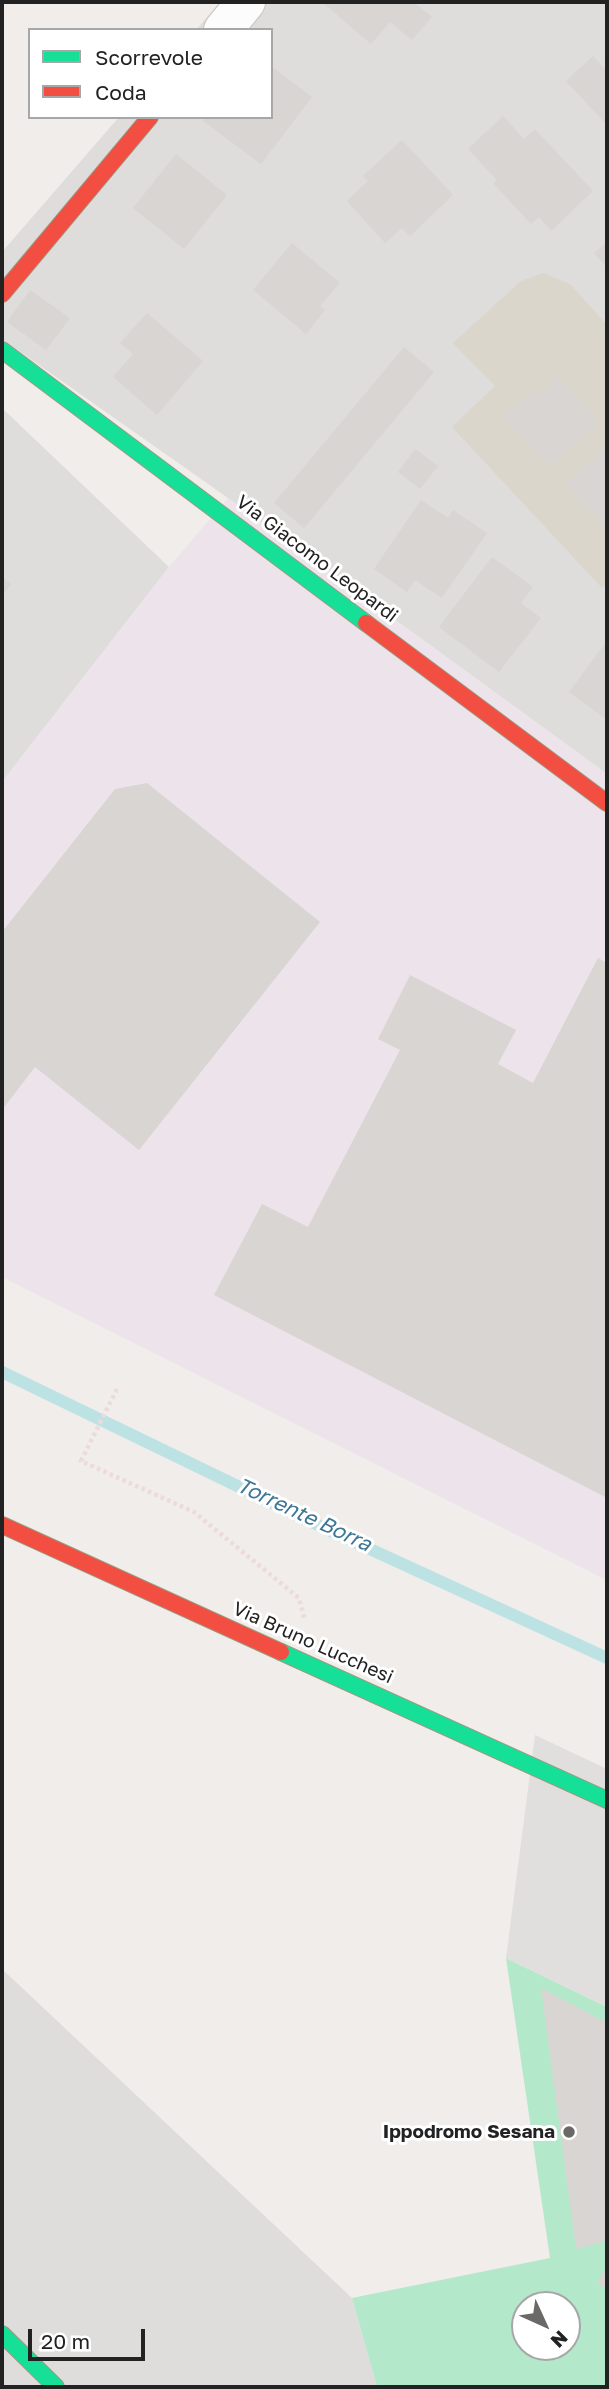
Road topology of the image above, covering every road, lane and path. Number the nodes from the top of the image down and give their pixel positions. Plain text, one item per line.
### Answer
1 (246, 2) edge
2 (225, 28) edge
3 (148, 119) edge
4 (2, 294) edge
5 (2, 350) edge
6 (607, 803) edge
7 (117, 1389) dead end
8 (2, 1525) edge
9 (299, 1659) junction
10 (607, 1800) edge
11 (2, 2334) edge
12 (56, 2387) edge

1 - 2 street
3 - 4 street
5 - 6 street, Via Giacomo Leopardi
7 - 9 path
8 - 9 street, Via Bruno Lucchesi
9 - 10 street, Via Bruno Lucchesi
11 - 12 street

